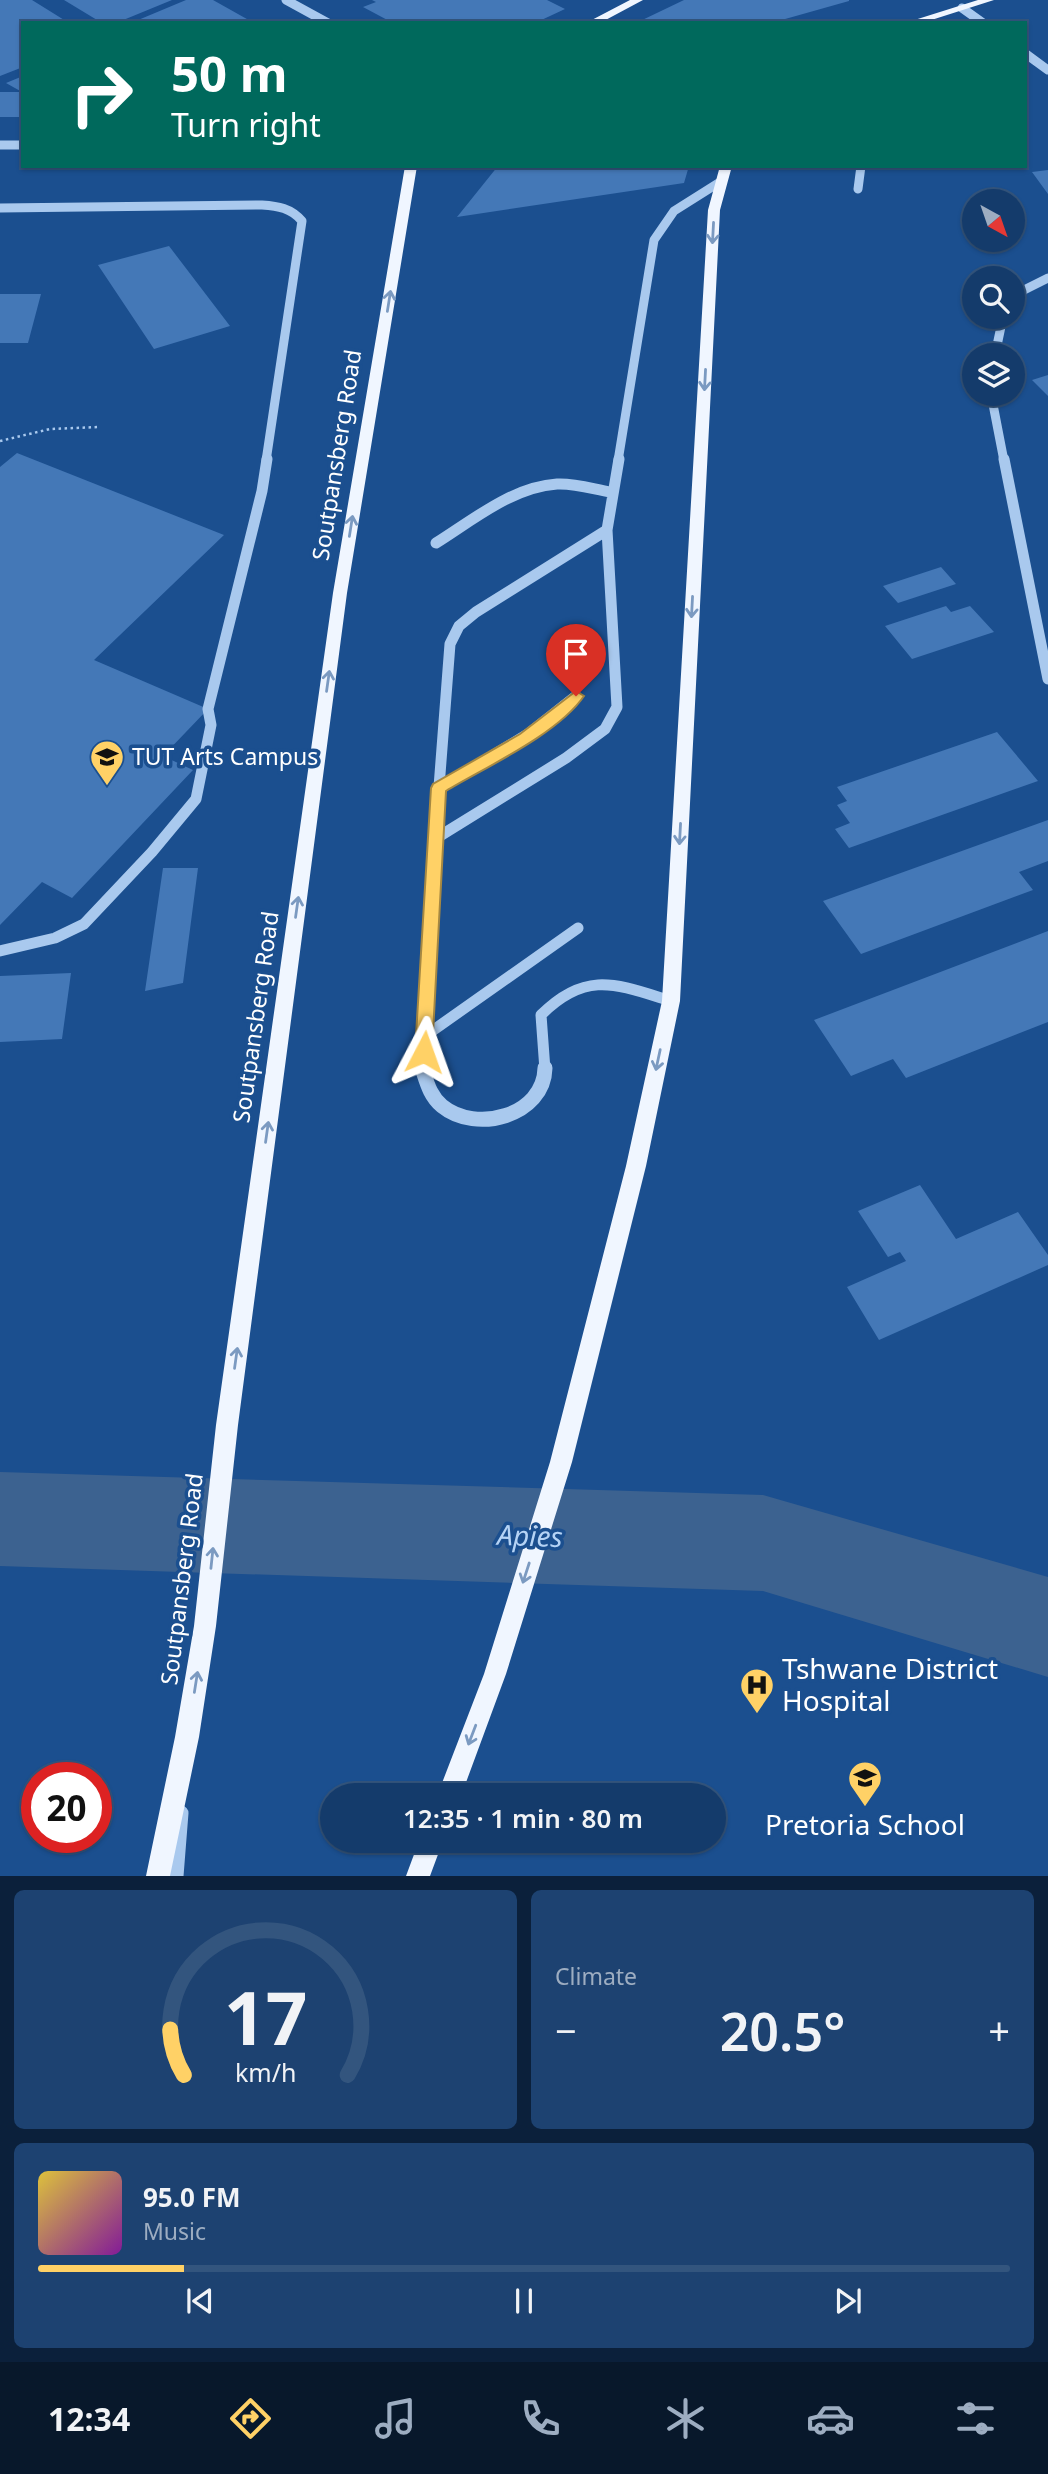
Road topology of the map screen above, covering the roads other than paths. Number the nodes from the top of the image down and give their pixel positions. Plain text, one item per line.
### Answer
1 (286, 0) edge
2 (638, 0) edge
3 (989, 0) edge
4 (962, 8) junction
5 (934, 16) junction
6 (324, 21) edge
7 (595, 21) edge
8 (917, 21) edge
9 (923, 21) edge
10 (980, 21) edge
11 (1040, 65) edge
12 (1048, 70) edge
13 (0, 145) edge
14 (21, 145) edge
15 (411, 168) edge
16 (725, 168) edge
17 (861, 168) edge
18 (720, 181) junction
19 (858, 189) dead end
20 (0, 208) edge
21 (1048, 278) edge
22 (1025, 290) edge
23 (993, 406) edge
24 (611, 492) junction
25 (607, 530) junction
26 (436, 542) dead end
27 (1048, 678) edge
28 (576, 696) dead end
29 (439, 788) junction
30 (435, 839) junction
31 (578, 928) dead end
32 (0, 951) edge
33 (671, 1001) junction
34 (425, 1036) junction
35 (187, 1737) junction
36 (454, 1783) edge
37 (426, 1853) edge
38 (158, 1875) edge
39 (177, 1875) edge
40 (418, 1875) edge

1 - 6 street
2 - 7 main road
3 - 4 main road
4 - 5 main road
4 - 10 street
5 - 8 main road
5 - 9 main road
11 - 12 street
13 - 14 street
35 -> 15 main road, Soutpansberg Road
16 - 18 main road
17 - 19 street
18 - 24 street
18 -> 33 main road
20 - 32 street
21 - 22 street
23 - 27 street
24 - 25 street
24 - 26 street
25 - 29 street
25 - 30 street
28 - 29 street
29 - 30 street
30 - 34 street
31 - 34 street
33 - 34 street
33 -> 36 main road
35 - 38 main road, Soutpansberg Road
35 - 39 street
37 - 40 main road

